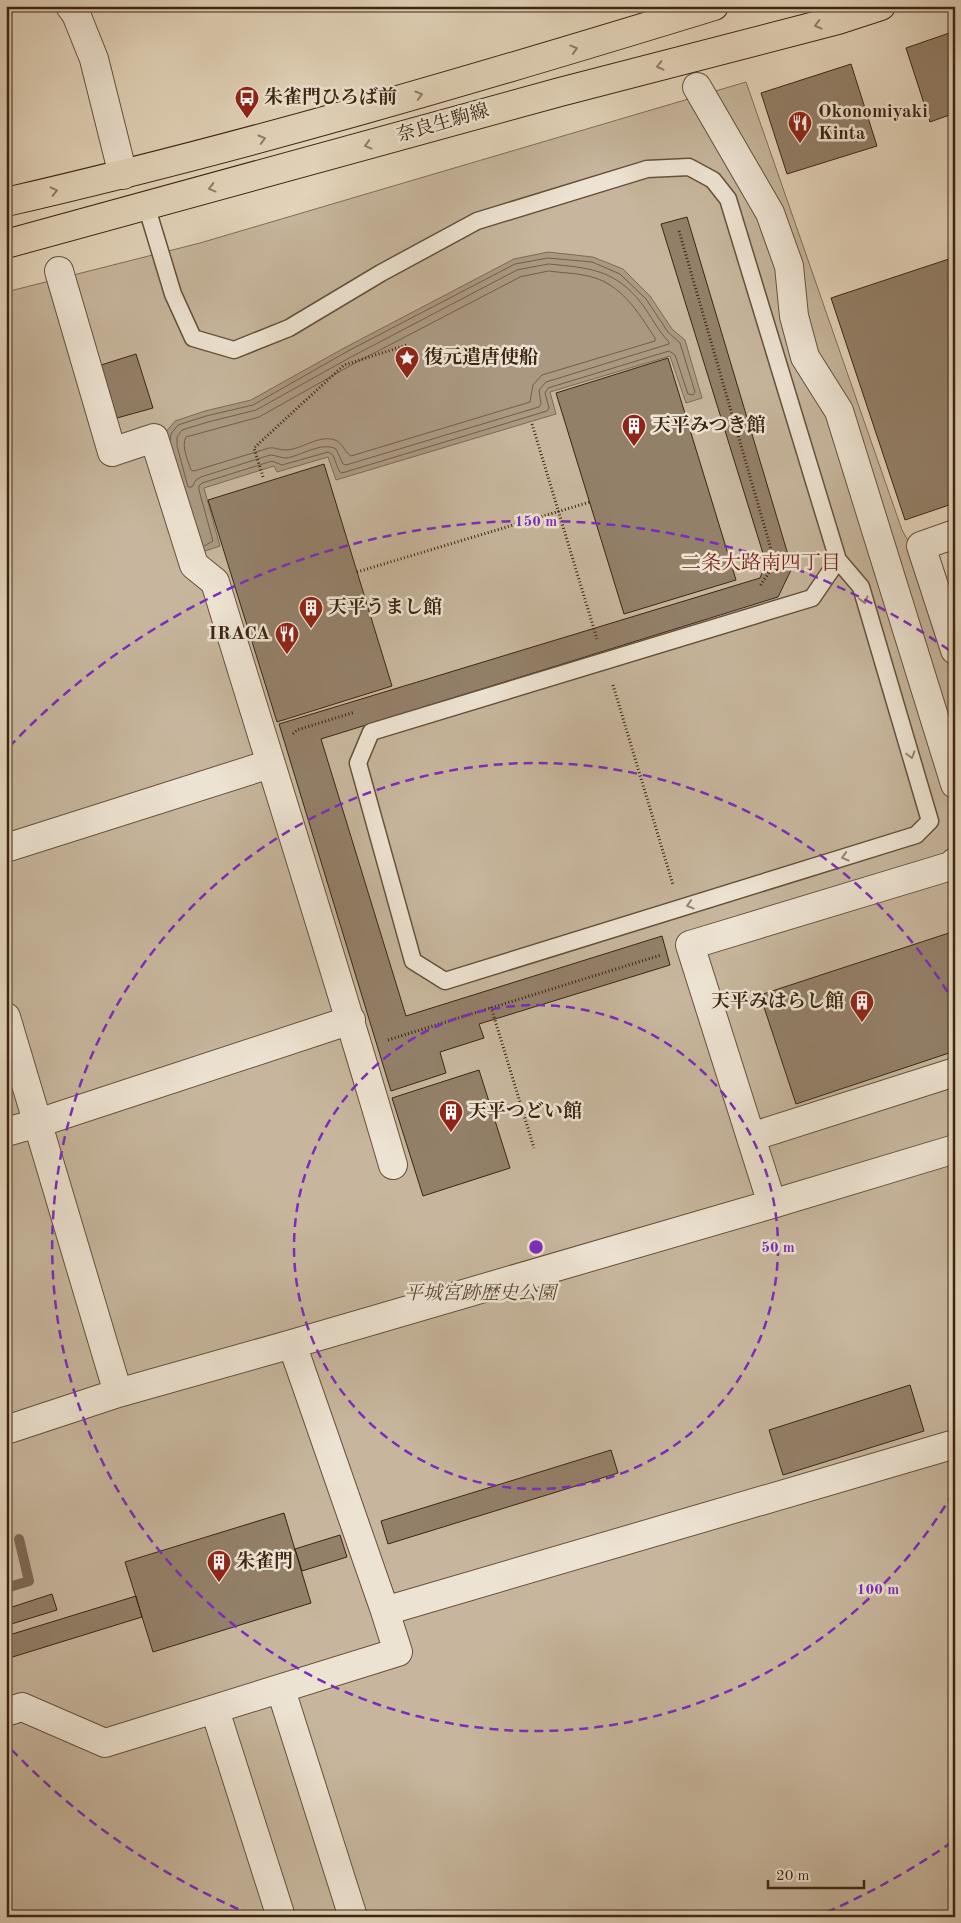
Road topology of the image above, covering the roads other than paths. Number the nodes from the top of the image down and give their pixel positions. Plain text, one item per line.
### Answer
1 (70, 6) edge
2 (714, 6) edge
3 (881, 6) edge
4 (697, 87) dead end
5 (123, 175) junction
6 (6, 202) edge
7 (146, 205) junction
8 (6, 244) edge
9 (59, 271) dead end
10 (955, 534) edge
11 (838, 560) junction
12 (955, 650) edge
13 (270, 764) junction
14 (955, 784) edge
15 (6, 848) edge
16 (955, 862) edge
17 (6, 1017) edge
18 (351, 1020) junction
19 (955, 1072) edge
20 (38, 1123) junction
21 (6, 1132) edge
22 (751, 1137) junction
23 (955, 1149) edge
24 (393, 1165) dead end
25 (772, 1204) junction
26 (292, 1344) junction
27 (118, 1393) junction
28 (6, 1430) edge
29 (955, 1444) edge
30 (385, 1611) junction
31 (281, 1690) junction
32 (215, 1710) junction
33 (6, 1712) edge
34 (281, 1917) edge
35 (353, 1917) edge

1 - 5 street
5 -> 2 main road, 奈良生駒線
3 -> 7 main road, 奈良生駒線
4 - 14 street
6 -> 5 main road, 奈良生駒線
7 - 8 main road, 奈良生駒線
7 - 11 lane
9 - 13 street
10 - 12 street
11 -> 11 lane
13 - 15 street
13 - 18 street
16 - 22 street
17 - 20 street
18 - 20 street
18 - 24 street
19 - 22 street
20 - 21 street
20 - 27 street
22 - 25 street
23 - 25 street
25 - 26 street
26 - 27 street
26 - 30 street
27 - 28 street
29 - 30 street
30 - 31 street
31 - 32 street
31 - 35 street
32 - 33 street
32 - 34 street

